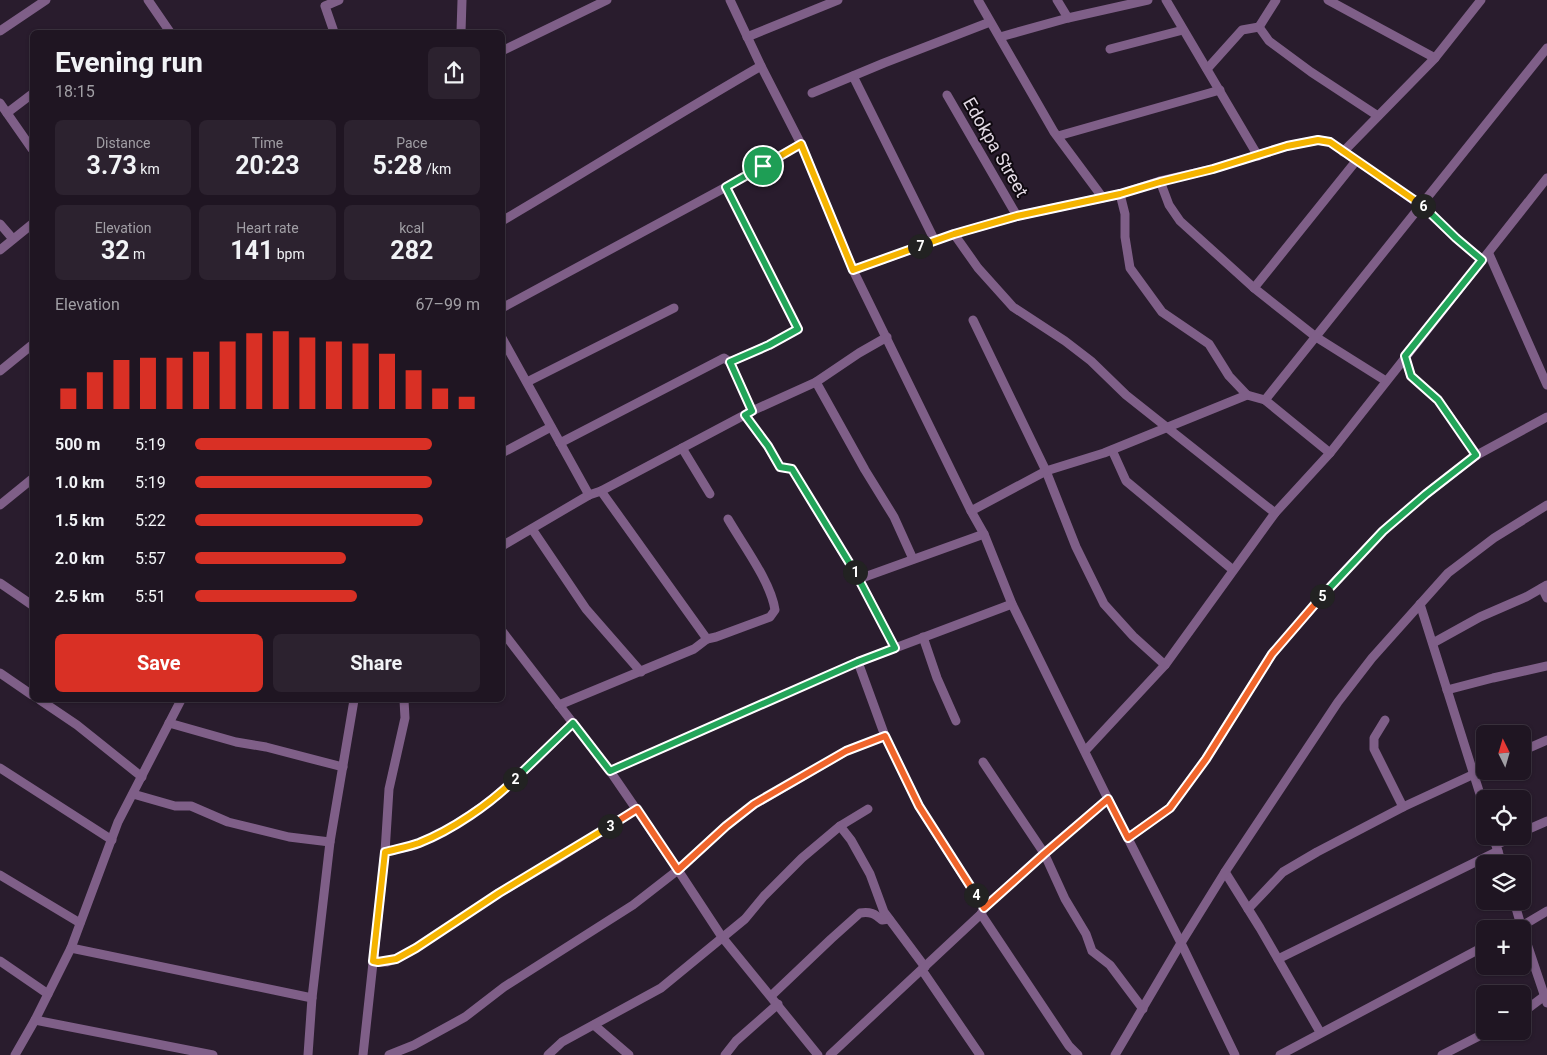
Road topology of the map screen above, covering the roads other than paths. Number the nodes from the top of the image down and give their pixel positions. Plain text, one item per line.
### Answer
1 (46, 0) edge
2 (148, 0) edge
3 (339, 0) edge
4 (462, 0) edge
5 (607, 0) edge
6 (730, 0) edge
7 (838, 0) edge
8 (978, 0) edge
9 (1057, 0) edge
10 (1148, 0) edge
11 (1166, 0) edge
12 (1276, 0) edge
13 (1328, 0) edge
14 (1481, 0) edge
15 (325, 3) edge
16 (1068, 18) junction
17 (990, 22) junction
18 (1260, 27) junction
19 (0, 30) edge
20 (169, 30) edge
21 (333, 30) edge
22 (460, 30) edge
23 (1183, 30) junction
24 (747, 37) junction
25 (1000, 37) junction
26 (1547, 48) edge
27 (1110, 49) dead end
28 (505, 51) edge
29 (1435, 58) junction
30 (761, 66) junction
31 (1206, 69) junction
32 (853, 76) junction
33 (1220, 90) junction
34 (812, 93) dead end
35 (947, 95) dead end
36 (30, 96) edge
37 (0, 103) edge
38 (7, 113) junction
39 (1378, 116) junction
40 (1058, 136) junction
41 (801, 144) junction
42 (30, 146) edge
43 (1343, 152) junction
44 (1258, 156) junction
45 (1356, 161) junction
46 (1547, 178) edge
47 (1160, 182) junction
48 (726, 187) junction
49 (1120, 194) junction
50 (1103, 198) junction
51 (1422, 206) junction
52 (1017, 216) junction
53 (505, 219) edge
54 (0, 224) edge
55 (30, 226) edge
56 (954, 234) junction
57 (13, 239) junction
58 (934, 241) junction
59 (0, 250) edge
60 (1485, 257) junction
61 (853, 270) junction
62 (1254, 288) junction
63 (505, 306) edge
64 (674, 308) dead end
65 (973, 320) dead end
66 (887, 337) junction
67 (1316, 337) junction
68 (505, 343) edge
69 (30, 347) edge
70 (1405, 356) junction
71 (730, 362) junction
72 (0, 371) edge
73 (1386, 381) junction
74 (527, 382) junction
75 (816, 382) junction
76 (1547, 385) edge
77 (1247, 395) junction
78 (1265, 400) junction
79 (749, 413) junction
80 (1547, 417) edge
81 (551, 427) junction
82 (1168, 427) junction
83 (560, 443) junction
84 (682, 448) junction
85 (1112, 450) junction
86 (505, 451) edge
87 (1330, 452) junction
88 (1476, 455) junction
89 (1046, 471) junction
90 (30, 481) edge
91 (601, 491) junction
92 (710, 494) dead end
93 (589, 496) junction
94 (0, 505) edge
95 (1547, 505) edge
96 (971, 511) junction
97 (1274, 513) junction
98 (728, 519) dead end
99 (532, 529) junction
100 (984, 534) junction
101 (505, 544) edge
102 (914, 559) junction
103 (1233, 570) junction
104 (859, 579) junction
105 (0, 584) edge
106 (1545, 587) edge
107 (1547, 598) edge
108 (30, 604) edge
109 (1012, 604) junction
110 (1420, 604) junction
111 (505, 635) edge
112 (923, 637) junction
113 (707, 638) junction
114 (1432, 643) junction
115 (895, 648) junction
116 (858, 662) junction
117 (1165, 665) junction
118 (1547, 666) edge
119 (641, 672) junction
120 (0, 673) edge
121 (1447, 690) junction
122 (30, 694) edge
123 (43, 702) edge
124 (177, 702) edge
125 (354, 702) edge
126 (404, 702) edge
127 (559, 705) junction
128 (1385, 720) dead end
129 (956, 721) dead end
130 (169, 723) junction
131 (573, 723) junction
132 (885, 736) junction
133 (1547, 740) edge
134 (1531, 747) edge
135 (1085, 751) junction
136 (983, 762) dead end
137 (343, 767) junction
138 (0, 768) edge
139 (610, 771) junction
140 (1474, 774) junction
141 (142, 777) junction
142 (1479, 790) edge
143 (133, 794) junction
144 (1108, 799) junction
145 (1403, 807) junction
146 (637, 809) junction
147 (868, 809) dead end
148 (1547, 821) edge
149 (840, 826) junction
150 (1531, 828) edge
151 (1128, 838) junction
152 (112, 840) junction
153 (330, 842) junction
154 (1494, 845) edge
155 (385, 852) junction
156 (1044, 854) junction
157 (678, 870) junction
158 (1225, 872) junction
159 (0, 875) edge
160 (1248, 909) junction
161 (983, 911) junction
162 (1547, 911) edge
163 (889, 919) junction
164 (1531, 921) edge
165 (80, 923) junction
166 (722, 937) junction
167 (1181, 943) junction
168 (71, 948) junction
169 (1476, 951) edge
170 (1531, 956) edge
171 (1278, 959) junction
172 (0, 961) edge
173 (373, 961) junction
174 (924, 969) junction
175 (48, 994) junction
176 (771, 996) junction
177 (312, 998) junction
178 (1546, 998) edge
179 (778, 1004) junction
180 (1531, 1007) edge
181 (1142, 1009) junction
182 (35, 1020) junction
183 (594, 1025) junction
184 (1320, 1032) junction
185 (1476, 1038) edge
186 (14, 1055) edge
187 (213, 1055) edge
188 (308, 1055) edge
189 (363, 1055) edge
190 (389, 1055) edge
191 (548, 1055) edge
192 (629, 1055) edge
193 (725, 1055) edge
194 (818, 1055) edge
195 (830, 1055) edge
196 (980, 1055) edge
197 (1078, 1055) edge
198 (1115, 1055) edge
199 (1234, 1055) edge
200 (1280, 1055) edge
201 (1442, 1055) edge

1 - 19 street
2 - 20 street
3 - 15 street
4 - 22 street
5 - 28 street
6 - 24 street
7 - 24 street
8 - 17 street
9 - 16 street
10 - 16 street
11 - 23 street
12 - 18 street
13 - 29 street
14 - 29 street
15 - 21 street
16 - 25 street
17 - 25 street
17 - 32 street
18 - 31 street
18 - 39 street
23 - 27 street
23 - 31 street
24 - 30 street
25 - 40 street
26 - 51 street
29 - 39 street
30 - 41 street
30 - 53 street
31 - 33 street
32 - 34 street
32 - 58 street
33 - 40 street
33 - 44 street
35 - 52 street, Edokpa Street
36 - 38 street
37 - 38 street
38 - 42 street
39 - 43 street
40 - 50 street
41 - 48 street
41 - 61 street
43 - 44 street
43 - 45 street
44 - 47 street
45 - 51 street
45 - 62 street
46 - 60 street
47 - 49 street
47 - 62 street
48 - 63 street
48 - 71 street
49 - 50 street
49 - 77 street
50 - 52 street
51 - 60 street
51 - 67 street
52 - 56 street
54 - 57 street
55 - 57 street
56 - 58 street
56 - 82 street
57 - 59 street
58 - 61 street
60 - 70 street
60 - 76 street
61 - 66 street
62 - 67 street
64 - 74 street
65 - 89 street
66 - 75 street
66 - 96 street
67 - 73 street
67 - 78 street
68 - 74 street
69 - 72 street
70 - 73 street
70 - 88 street
71 - 79 street
71 - 83 street
73 - 87 street
74 - 81 street
75 - 79 street
75 - 102 street
77 - 78 street
77 - 82 street
78 - 87 street
79 - 84 street
79 - 104 street
80 - 88 street
81 - 83 street
81 - 86 street
82 - 85 street
82 - 97 street
83 - 93 street
84 - 91 street
84 - 92 street
85 - 89 street
85 - 103 street
87 - 97 street
88 - 151 street
89 - 96 street
89 - 117 street
90 - 94 street
91 - 93 street
91 - 113 street
93 - 99 street
95 - 110 street
96 - 100 street
97 - 103 street
98 - 113 street
99 - 101 street
99 - 119 street
100 - 102 street
100 - 109 street
102 - 104 street
103 - 117 street
104 - 115 street
105 - 108 street
106 - 107 street
106 - 114 street
109 - 112 street
109 - 135 street
110 - 114 street
110 - 158 street
111 - 127 street
112 - 115 street
112 - 129 street
113 - 119 street
114 - 121 street
115 - 116 street
116 - 132 street
116 - 139 street
117 - 135 street
118 - 121 street
119 - 127 street
120 - 122 street
121 - 140 street
123 - 141 street
124 - 130 street
125 - 137 street
126 - 155 street
127 - 131 street
128 - 145 street
130 - 137 street
130 - 141 street
131 - 139 street
131 - 155 street
132 - 157 street
132 - 161 street
133 - 134 street
135 - 144 street
136 - 156 street
137 - 153 street
138 - 152 street
139 - 146 street
140 - 142 street
140 - 145 street
141 - 143 street
143 - 152 street
143 - 153 street
144 - 151 street
144 - 156 street
145 - 160 street
146 - 157 street
146 - 173 street
147 - 149 street
148 - 150 street
149 - 163 street
149 - 166 street
151 - 167 street
152 - 165 street
153 - 177 street
154 - 171 street
155 - 173 street
156 - 161 street
156 - 181 street
157 - 166 street
157 - 190 street
158 - 160 street
158 - 167 street
159 - 165 street
160 - 171 street
161 - 174 street
161 - 197 street
162 - 164 street
163 - 174 street
163 - 176 street
165 - 168 street
166 - 176 street
166 - 183 street
167 - 181 street
167 - 199 street
168 - 175 street
168 - 177 street
169 - 184 street
170 - 178 street
171 - 184 street
172 - 175 street
173 - 189 street
174 - 195 street
174 - 196 street
175 - 182 street
176 - 179 street
177 - 188 street
178 - 180 street
179 - 193 street
179 - 194 street
181 - 198 street
182 - 186 street
182 - 187 street
183 - 191 street
183 - 192 street
184 - 200 street
185 - 201 street

